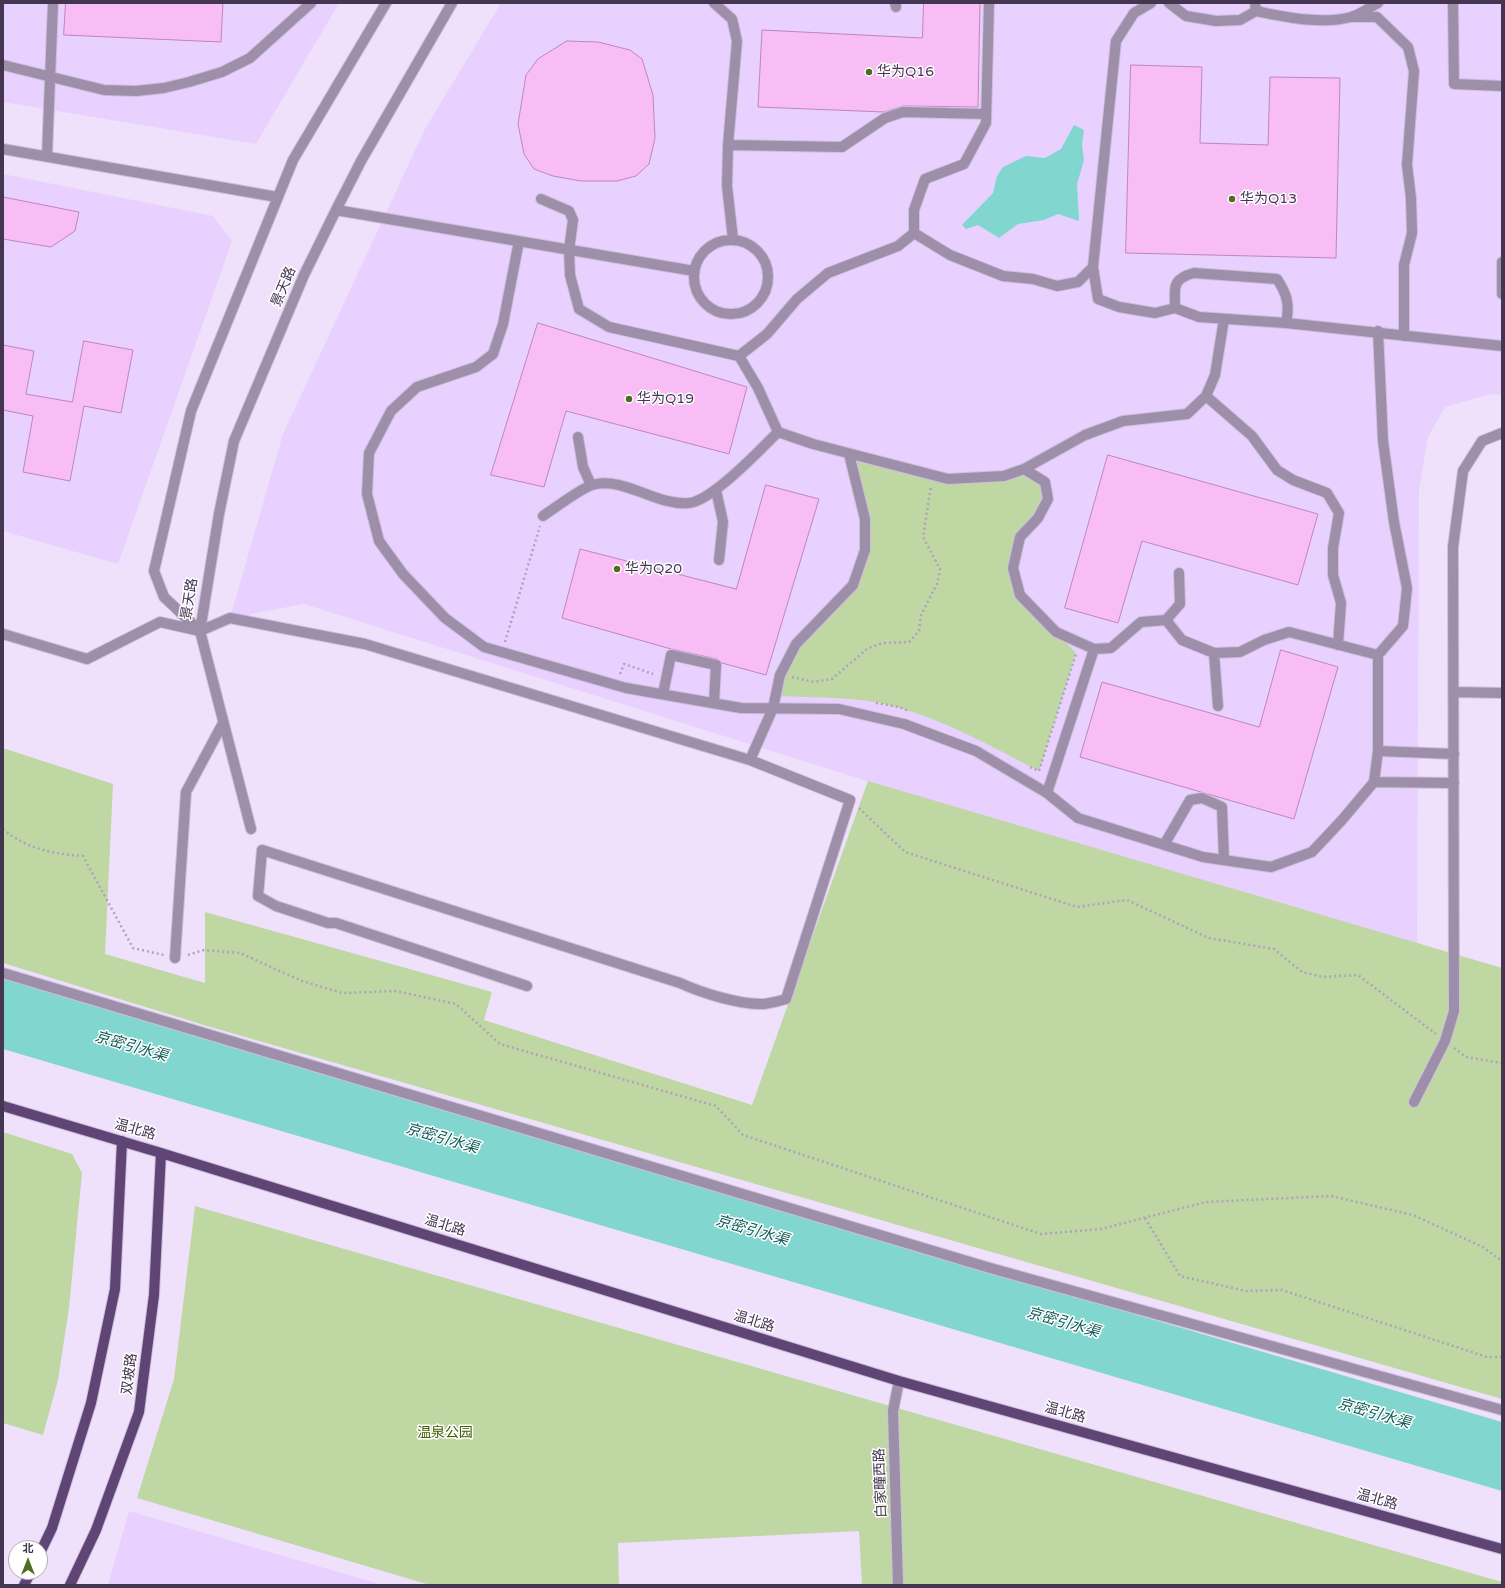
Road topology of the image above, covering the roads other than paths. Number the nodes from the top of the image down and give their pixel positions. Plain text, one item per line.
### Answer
1 (53, 3) edge
2 (311, 3) edge
3 (386, 3) edge
4 (452, 3) edge
5 (714, 3) edge
6 (989, 3) edge
7 (1151, 3) edge
8 (1169, 3) edge
9 (1378, 3) edge
10 (1453, 3) edge
11 (1255, 7) edge
12 (1352, 17) junction
13 (3, 65) edge
14 (49, 76) junction
15 (1502, 86) edge
16 (986, 114) junction
17 (728, 145) junction
18 (3, 149) edge
19 (46, 156) junction
20 (277, 197) junction
21 (541, 199) dead end
22 (336, 210) junction
23 (914, 233) junction
24 (733, 239) junction
25 (519, 241) junction
26 (569, 250) junction
27 (1502, 262) edge
28 (1094, 267) junction
29 (694, 271) junction
30 (1502, 294) edge
31 (1175, 308) junction
32 (1224, 319) junction
33 (1286, 323) junction
34 (1378, 331) junction
35 (1404, 336) junction
36 (1502, 346) edge
37 (739, 356) junction
38 (1206, 396) junction
39 (778, 432) junction
40 (1502, 433) edge
41 (578, 437) dead end
42 (849, 454) junction
43 (1024, 470) junction
44 (591, 485) junction
45 (716, 490) junction
46 (543, 516) road end
47 (719, 560) dead end
48 (1179, 573) dead end
49 (1166, 620) junction
50 (200, 631) junction
51 (3, 634) edge
52 (1338, 645) junction
53 (1094, 649) junction
54 (1214, 653) junction
55 (1378, 655) junction
56 (1454, 692) junction
57 (1502, 693) edge
58 (663, 694) junction
59 (714, 703) junction
60 (1218, 706) dead end
61 (773, 708) junction
62 (223, 723) junction
63 (1378, 751) junction
64 (1454, 754) junction
65 (750, 760) junction
66 (1374, 782) junction
67 (1454, 783) junction
68 (1047, 793) junction
69 (251, 829) dead end
70 (1164, 845) junction
71 (1224, 860) junction
72 (175, 958) road end
73 (3, 973) edge
74 (527, 986) dead end
75 (1414, 1102) dead end
76 (3, 1106) edge
77 (122, 1141) junction
78 (161, 1153) junction
79 (900, 1381) junction
80 (1502, 1410) edge
81 (46, 1540) edge
82 (1502, 1549) edge
83 (70, 1585) edge
84 (898, 1585) edge

1 - 14 street
2 - 14 street
3 - 20 street, 景天路
4 - 22 street, 景天路
5 - 17 street
6 - 16 street
7 - 28 street
8 - 11 street
9 - 12 street
10 - 15 street
11 - 12 street
12 - 35 street
13 - 14 street
14 - 19 street
16 - 17 street
16 - 23 street
17 - 24 street
18 - 19 street
19 - 20 street
20 - 50 street, 景天路
21 - 26 street
22 - 25 street
22 - 50 street, 景天路
23 - 28 street
23 - 37 street
24 - 29 street
24 - 29 street
25 - 26 street
25 - 58 street
26 - 29 street
26 - 37 street
27 - 30 street
28 - 31 street
31 - 32 street
31 - 33 street
32 - 33 street
32 - 38 street
33 - 34 street
34 - 35 street
34 - 55 street
35 - 36 street
37 - 39 street
38 - 43 street
38 - 52 street
39 - 42 street
39 - 45 street
40 - 56 street
41 - 44 street
42 - 43 street
42 - 61 street
43 - 53 street
44 - 45 street
44 - 46 street
45 - 47 street
48 - 49 street
49 - 53 street
49 - 54 street
50 - 51 street
50 - 62 street
50 - 65 street
52 - 54 street
52 - 55 street
53 - 68 street
54 - 60 street
55 - 63 street
56 - 57 street
56 - 64 street
58 - 59 street
58 - 59 street
59 - 61 street
61 - 65 street
61 - 68 street
62 - 69 street
62 - 72 street
63 - 64 street
63 - 66 street
64 - 67 street
65 - 74 street
66 - 67 street
66 - 71 street
67 - 75 street
68 - 70 street
70 - 71 street
70 - 71 street
73 - 80 street
76 - 77 main road, 温北路
77 - 78 main road, 温北路
77 - 81 main road
78 - 79 main road, 温北路
78 - 83 main road, 双坡路
79 - 82 main road, 温北路
79 - 84 street, 白家疃西路

